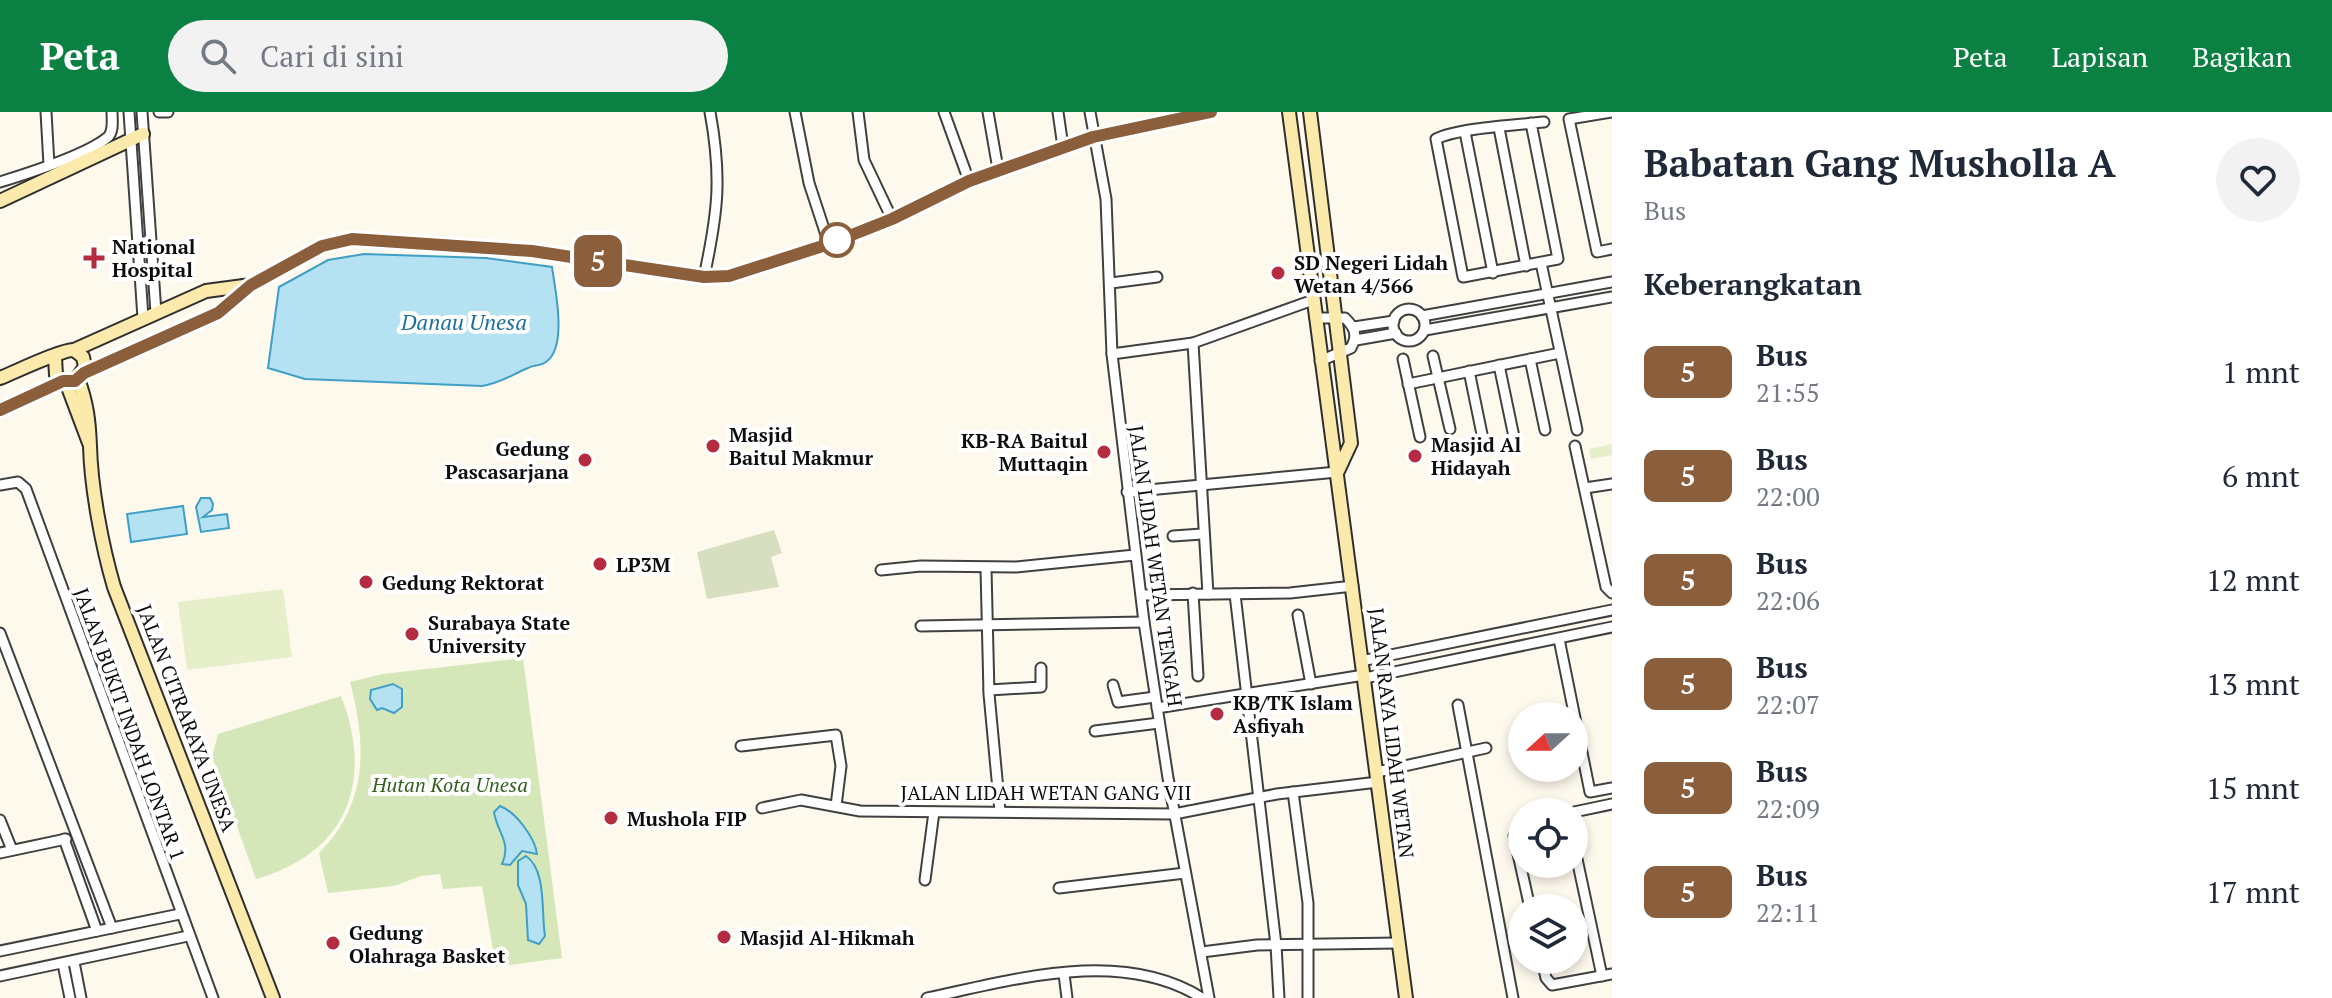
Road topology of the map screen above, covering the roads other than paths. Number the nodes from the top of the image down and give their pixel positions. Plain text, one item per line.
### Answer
1 (46, 112) edge
2 (112, 112) edge
3 (129, 112) edge
4 (142, 112) edge
5 (159, 112) edge
6 (168, 112) edge
7 (710, 112) edge
8 (716, 112) edge
9 (795, 112) edge
10 (858, 112) edge
11 (944, 112) edge
12 (988, 112) edge
13 (1058, 112) edge
14 (1090, 112) edge
15 (1211, 112) edge
16 (1289, 112) edge
17 (1310, 112) edge
18 (1612, 112) edge
19 (1159, 117) edge
20 (1544, 122) dead end
21 (1531, 123) junction
22 (1499, 128) junction
23 (1465, 132) junction
24 (137, 137) junction
25 (1093, 137) junction
26 (1063, 147) junction
27 (49, 165) junction
28 (998, 169) junction
29 (969, 181) junction
30 (0, 182) edge
31 (0, 201) edge
32 (892, 219) junction
33 (829, 244) junction
34 (1612, 249) edge
35 (1541, 263) junction
36 (1526, 266) junction
37 (1493, 273) junction
38 (704, 277) junction
39 (1157, 277) dead end
40 (1612, 282) edge
41 (1111, 283) junction
42 (251, 285) junction
43 (206, 291) junction
44 (1548, 294) junction
45 (1612, 297) edge
46 (1313, 300) junction
47 (1551, 309) junction
48 (156, 313) junction
49 (218, 313) junction
50 (1338, 316) junction
51 (1422, 316) junction
52 (143, 318) junction
53 (1315, 318) junction
54 (1394, 321) junction
55 (1354, 327) junction
56 (1425, 330) junction
57 (1396, 333) junction
58 (1356, 340) junction
59 (1193, 343) junction
60 (78, 348) junction
61 (1560, 353) junction
62 (1112, 354) junction
63 (1341, 354) junction
64 (1433, 356) dead end
65 (55, 358) junction
66 (1403, 359) dead end
67 (1530, 359) junction
68 (1320, 361) junction
69 (1499, 365) junction
70 (1469, 371) junction
71 (77, 377) junction
72 (0, 378) edge
73 (1438, 378) junction
74 (1408, 384) junction
75 (0, 410) edge
76 (1450, 429) dead end
77 (1545, 430) dead end
78 (1577, 430) dead end
79 (1420, 437) dead end
80 (1514, 437) dead end
81 (1484, 444) dead end
82 (1575, 446) dead end
83 (1337, 472) junction
84 (1200, 484) junction
85 (1612, 484) edge
86 (0, 485) edge
87 (1585, 488) junction
88 (1127, 492) junction
89 (1202, 534) junction
90 (1173, 536) dead end
91 (1135, 555) junction
92 (986, 569) junction
93 (881, 570) dead end
94 (1353, 586) junction
95 (1193, 593) junction
96 (1612, 593) edge
97 (1208, 594) junction
98 (1235, 594) junction
99 (1142, 595) junction
100 (1612, 610) edge
101 (1298, 615) dead end
102 (1144, 622) junction
103 (921, 626) dead end
104 (989, 626) junction
105 (1612, 627) edge
106 (1521, 629) junction
107 (1506, 632) junction
108 (0, 633) edge
109 (1559, 639) junction
110 (1525, 646) junction
111 (1510, 648) junction
112 (1386, 656) junction
113 (1361, 661) junction
114 (1041, 668) dead end
115 (1389, 673) junction
116 (1198, 676) dead end
117 (1364, 677) junction
118 (1311, 684) junction
119 (1113, 685) dead end
120 (989, 690) junction
121 (1249, 694) junction
122 (1156, 702) junction
123 (1458, 705) dead end
124 (1159, 723) junction
125 (1095, 731) dead end
126 (741, 746) dead end
127 (1486, 748) dead end
128 (1465, 751) junction
129 (1378, 777) junction
130 (1612, 788) edge
131 (1293, 792) junction
132 (1259, 799) junction
133 (1612, 804) edge
134 (836, 806) junction
135 (762, 808) dead end
136 (1588, 809) edge
137 (1000, 811) junction
138 (934, 812) junction
139 (1174, 814) junction
140 (0, 820) edge
141 (77, 836) junction
142 (64, 839) junction
143 (12, 850) junction
144 (0, 853) edge
145 (1185, 873) junction
146 (1582, 878) edge
147 (925, 880) dead end
148 (1059, 888) dead end
149 (180, 914) junction
150 (112, 928) junction
151 (97, 931) junction
152 (188, 936) junction
153 (1399, 943) junction
154 (1276, 945) junction
155 (1310, 946) junction
156 (0, 951) edge
157 (1202, 952) junction
158 (74, 962) junction
159 (63, 964) junction
160 (1064, 974) junction
161 (1545, 974) edge
162 (1607, 975) edge
163 (0, 976) edge
164 (70, 998) edge
165 (81, 998) edge
166 (213, 998) edge
167 (273, 998) edge
168 (927, 998) edge
169 (1067, 998) edge
170 (1202, 998) edge
171 (1209, 998) edge
172 (1279, 998) edge
173 (1308, 998) edge
174 (1406, 998) edge
175 (1513, 998) edge

1 - 27 street
2 - 27 street
3 - 24 street
4 - 24 street
5 - 6 street
7 - 8 street
7 - 38 street
9 - 33 street
10 - 32 street
11 - 29 street
12 - 28 street
13 - 26 street
14 - 25 street, JALAN LIDAH WETAN TENGAH
15 - 19 main road
16 - 46 main road, JALAN RAYA LIDAH WETAN
17 - 50 main road, JALAN RAYA LIDAH WETAN
18 - 34 street
19 - 25 main road
20 - 21 street
21 - 22 street
21 - 35 street
22 - 23 street
22 - 36 street
23 - 37 street
23 - 37 street
24 - 31 main road
24 - 48 street
24 - 52 street
25 - 26 main road
25 - 41 street, JALAN LIDAH WETAN TENGAH
26 - 28 main road
27 - 30 street
28 - 29 main road
29 - 32 main road
32 - 33 main road
33 - 38 main road
35 - 36 street
35 - 44 street
36 - 37 street
38 - 42 main road
39 - 41 street
40 - 44 street
41 - 62 street, JALAN LIDAH WETAN TENGAH
42 - 43 main road
42 - 49 main road
43 - 48 main road
43 - 49 main road
44 - 47 street
44 - 51 street
45 - 47 street
46 - 53 main road, JALAN RAYA LIDAH WETAN
46 - 59 street
47 - 56 street
47 - 61 street
48 - 52 main road
49 - 71 main road
50 - 53 street
50 - 55 street
50 - 63 main road, JALAN RAYA LIDAH WETAN
51 - 54 street
51 - 56 street
52 - 60 main road
53 - 68 main road, JALAN RAYA LIDAH WETAN
54 - 55 street
54 - 57 street
55 - 58 street
56 - 57 street
57 - 58 street
58 - 63 street
59 - 62 street
59 - 84 street
60 - 65 main road
60 - 71 main road
61 - 67 street
61 - 78 street
62 - 88 street, JALAN LIDAH WETAN TENGAH
63 - 68 street
63 - 83 main road, JALAN RAYA LIDAH WETAN
64 - 73 street
65 - 71 main road
65 - 72 main road
66 - 74 street
67 - 69 street
67 - 77 street
68 - 83 main road, JALAN RAYA LIDAH WETAN
69 - 70 street
69 - 80 street
70 - 73 street
70 - 81 street
71 - 75 main road
71 - 167 main road, JALAN CITRARAYA UNESA
73 - 74 street
73 - 76 street
74 - 79 street
82 - 87 street
83 - 84 street
83 - 94 main road, JALAN RAYA LIDAH WETAN
84 - 88 street
84 - 89 street
85 - 87 street
86 - 149 street, JALAN BUKIT INDAH LONTAR 1
87 - 96 street
88 - 91 street, JALAN LIDAH WETAN TENGAH
89 - 90 street
89 - 97 street
91 - 92 street
91 - 99 street, JALAN LIDAH WETAN TENGAH
92 - 93 street
92 - 104 street
94 - 98 street
94 - 113 main road, JALAN RAYA LIDAH WETAN
95 - 97 street
95 - 99 street
95 - 116 street
97 - 98 street
98 - 121 street
99 - 102 street, JALAN LIDAH WETAN TENGAH
100 - 106 street
101 - 118 street
102 - 104 street
102 - 122 street, JALAN LIDAH WETAN TENGAH
103 - 104 street
104 - 120 street
105 - 109 street
106 - 107 street
106 - 110 street
107 - 111 street
107 - 112 street
108 - 141 street
109 - 110 street
109 - 130 street
110 - 111 street
111 - 115 street
112 - 113 street
112 - 115 street
113 - 117 main road, JALAN RAYA LIDAH WETAN
114 - 120 street
115 - 117 street
117 - 118 street
117 - 129 main road, JALAN RAYA LIDAH WETAN
118 - 121 street
119 - 122 street
120 - 137 street
121 - 122 street
121 - 132 street
122 - 124 street, JALAN LIDAH WETAN TENGAH
123 - 128 street
124 - 125 street
124 - 139 street, JALAN LIDAH WETAN TENGAH
126 - 134 street
127 - 128 street, JALAN LIDAH WETAN GANG VII
128 - 129 street, JALAN LIDAH WETAN GANG VII
128 - 175 street
129 - 131 street, JALAN LIDAH WETAN GANG VII
129 - 153 main road, JALAN RAYA LIDAH WETAN
131 - 132 street, JALAN LIDAH WETAN GANG VII
131 - 155 street
132 - 139 street, JALAN LIDAH WETAN GANG VII
132 - 154 street
133 - 136 street
134 - 135 street, JALAN LIDAH WETAN GANG VII
134 - 138 street, JALAN LIDAH WETAN GANG VII
137 - 138 street, JALAN LIDAH WETAN GANG VII
137 - 139 street, JALAN LIDAH WETAN GANG VII
138 - 147 street
139 - 145 street, JALAN LIDAH WETAN TENGAH
140 - 143 street
141 - 142 street
141 - 150 street
142 - 143 street
142 - 151 street
143 - 144 street
145 - 148 street
145 - 157 street, JALAN LIDAH WETAN TENGAH
146 - 162 street
149 - 150 street
149 - 152 street, JALAN BUKIT INDAH LONTAR 1
150 - 151 street
151 - 156 street
152 - 158 street
152 - 166 street, JALAN BUKIT INDAH LONTAR 1
153 - 155 street
153 - 174 main road, JALAN RAYA LIDAH WETAN
154 - 155 street
154 - 157 street
154 - 172 street
155 - 173 street
157 - 171 street, JALAN LIDAH WETAN TENGAH
158 - 159 street
158 - 165 street
159 - 163 street
159 - 164 street
160 - 168 street
160 - 169 street
160 - 170 street
161 - 162 street

